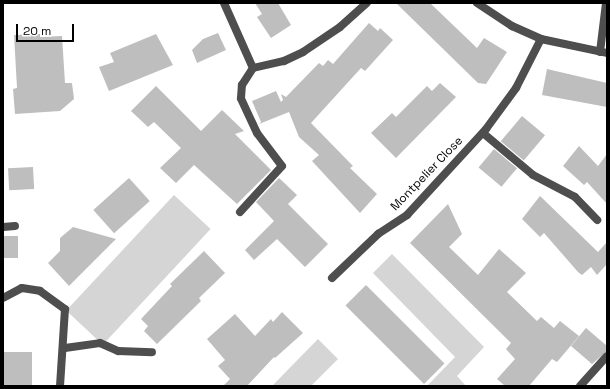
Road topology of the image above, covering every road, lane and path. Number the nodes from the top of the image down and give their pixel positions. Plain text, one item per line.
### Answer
1 (224, 3) edge
2 (367, 3) edge
3 (477, 3) edge
4 (606, 3) edge
5 (541, 39) junction
6 (604, 53) edge
7 (252, 68) junction
8 (483, 133) junction
9 (240, 212) dead end
10 (597, 220) dead end
11 (15, 226) dead end
12 (3, 227) edge
13 (332, 278) dead end
14 (3, 298) edge
15 (65, 348) junction
16 (152, 352) dead end
17 (607, 356) edge
18 (60, 386) edge
19 (580, 386) edge

1 - 7 street
2 - 7 street
3 - 5 street
4 - 6 street
5 - 6 street
5 - 8 street, Montpelier Close
7 - 9 street
8 - 10 street
8 - 13 street, Montpelier Close
11 - 12 street
14 - 15 street
15 - 16 street
15 - 18 street
17 - 19 street

